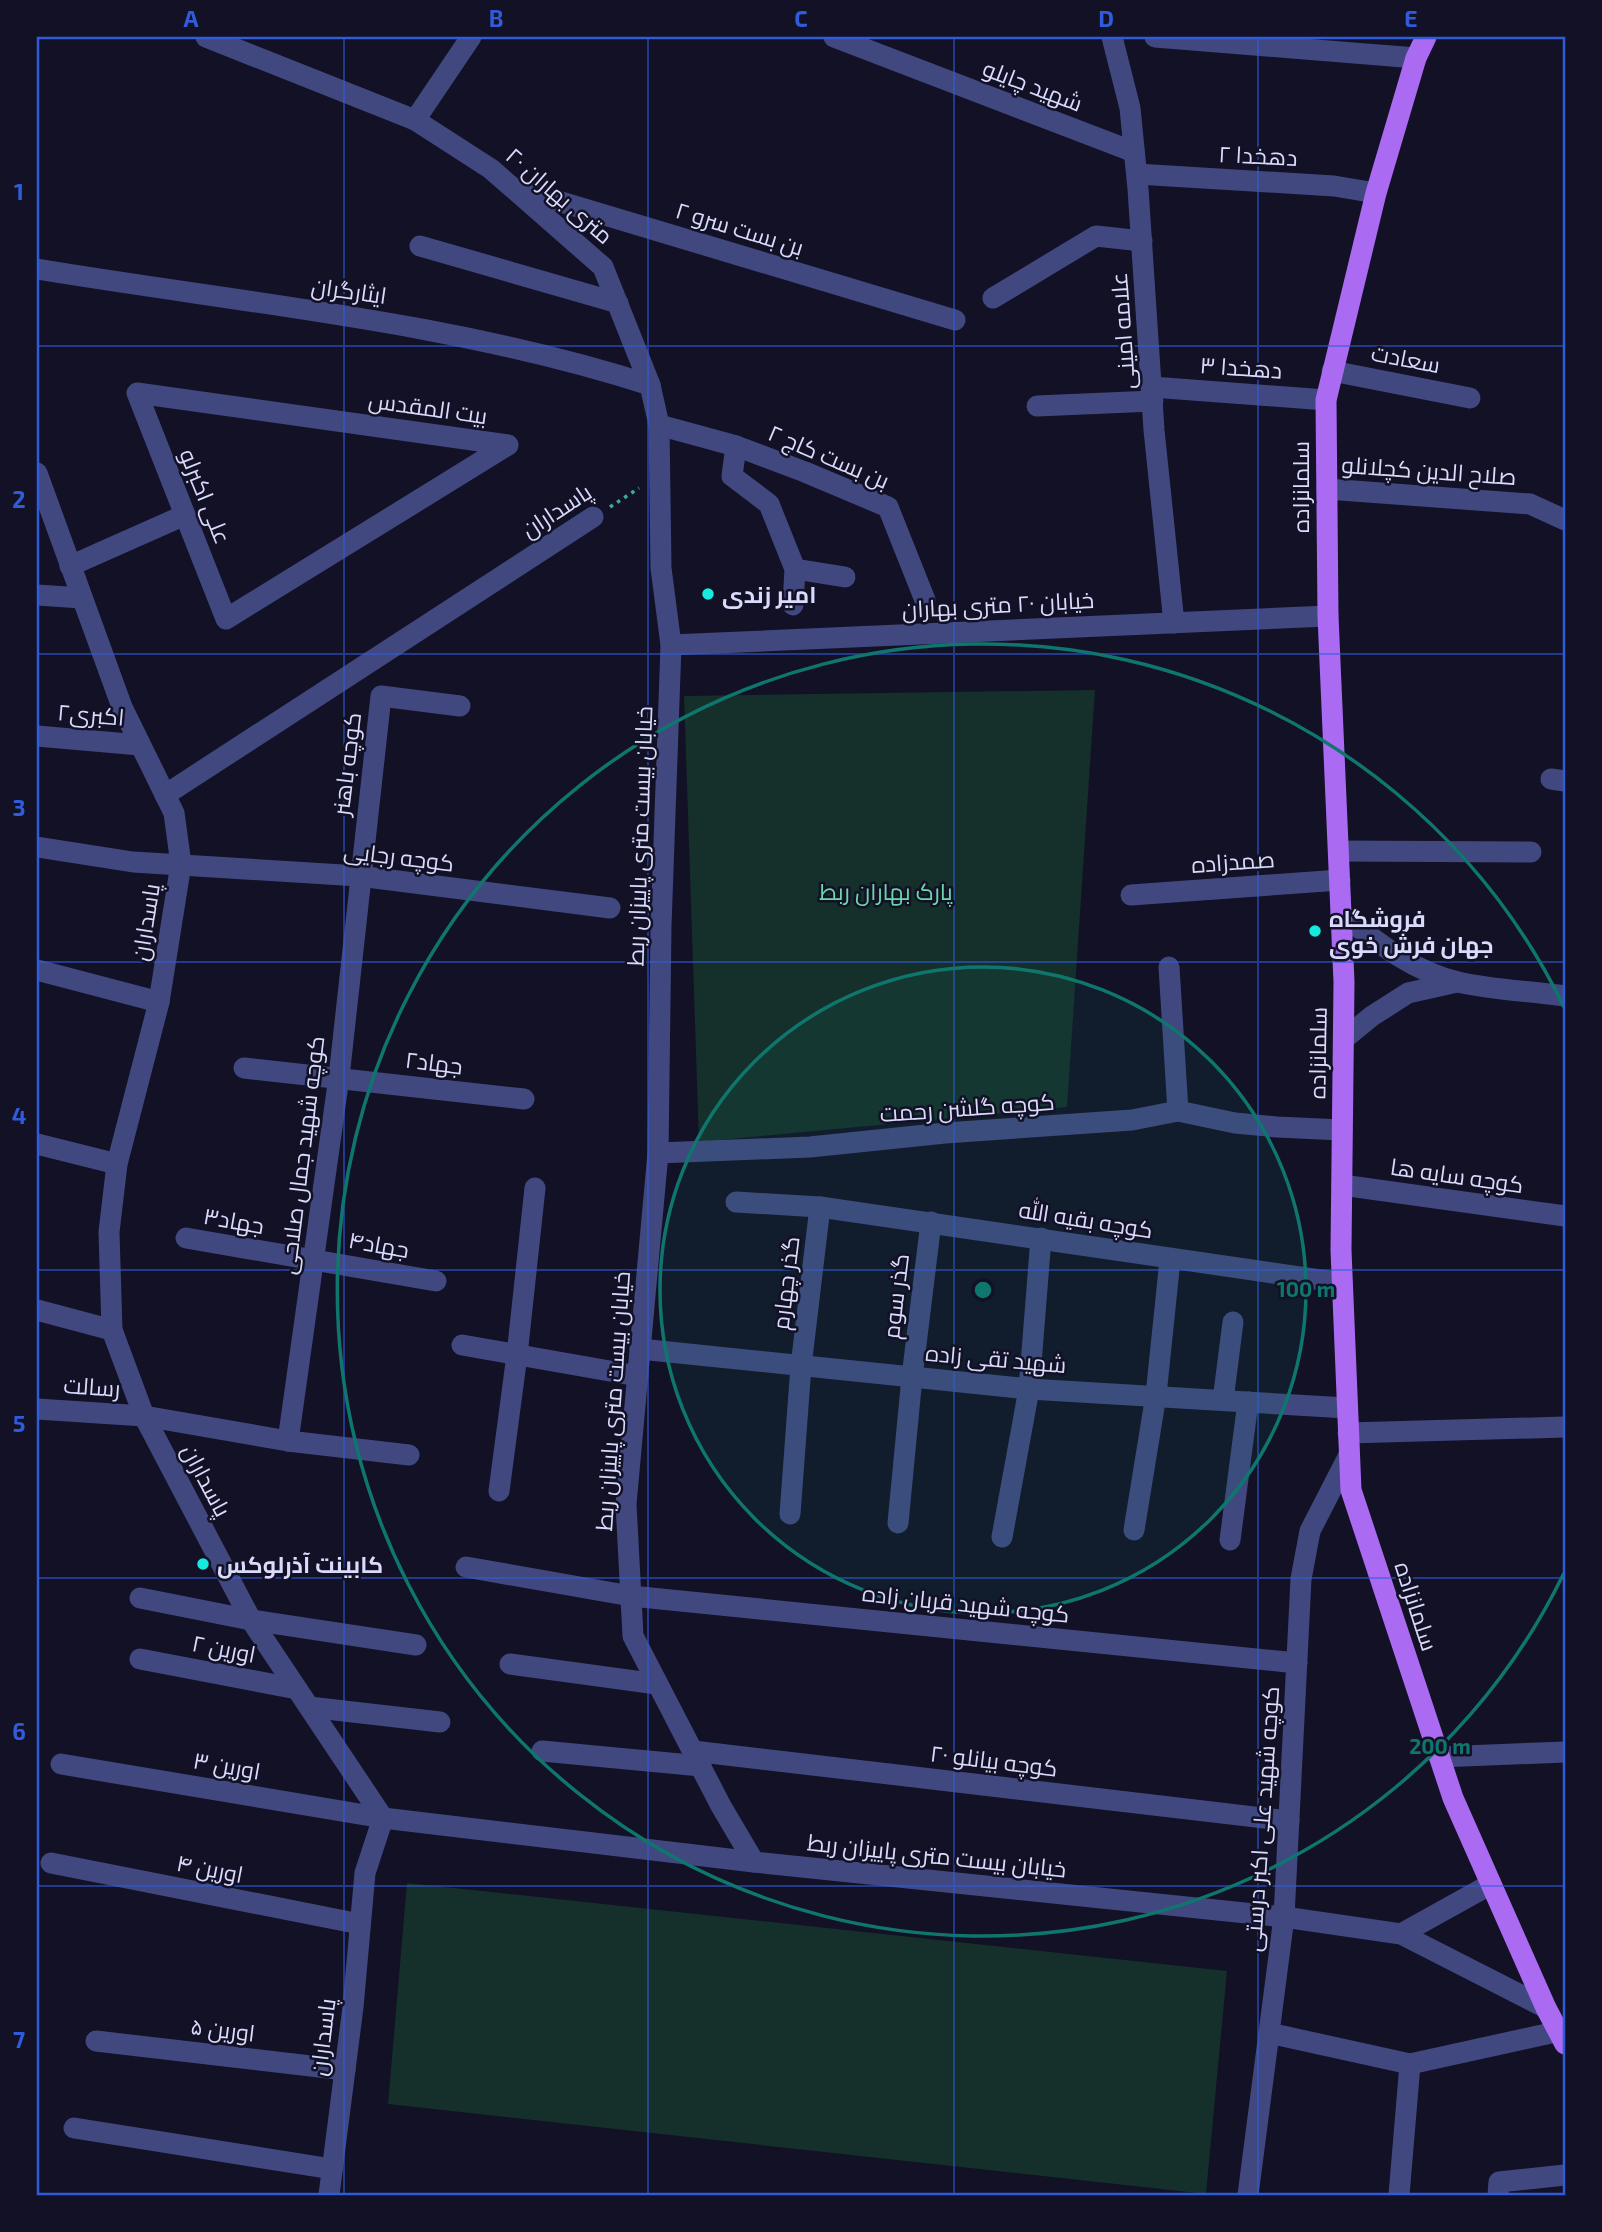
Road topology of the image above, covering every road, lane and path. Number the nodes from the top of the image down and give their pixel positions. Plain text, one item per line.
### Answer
1 (206, 37) edge
2 (471, 37) edge
3 (834, 37) edge
4 (1112, 37) edge
5 (1155, 37) edge
6 (1426, 37) edge
7 (1416, 58) junction
8 (415, 120) junction
9 (1134, 152) junction
10 (1137, 174) junction
11 (510, 187) junction
12 (1376, 193) junction
13 (1142, 241) junction
14 (420, 246) dead end
15 (37, 269) edge
16 (993, 298) dead end
17 (618, 303) junction
18 (955, 320) dead end
19 (1332, 371) junction
20 (650, 385) junction
21 (137, 393) joint
22 (1152, 394) junction
23 (1470, 398) dead end
24 (1326, 400) junction
25 (1037, 406) dead end
26 (659, 425) junction
27 (736, 446) junction
28 (37, 473) edge
29 (659, 475) junction
30 (1327, 489) junction
31 (185, 515) junction
32 (593, 517) joint
33 (1565, 520) edge
34 (70, 566) junction
35 (795, 569) junction
36 (845, 577) dead end
37 (37, 595) edge
38 (82, 598) junction
39 (925, 600) dead end
40 (793, 605) dead end
41 (1328, 616) junction
42 (226, 619) joint
43 (1174, 623) junction
44 (671, 645) junction
45 (460, 706) dead end
46 (37, 736) edge
47 (140, 745) junction
48 (165, 795) junction
49 (37, 847) edge
50 (1339, 851) junction
51 (1531, 852) dead end
52 (181, 864) junction
53 (359, 876) junction
54 (1340, 880) junction
55 (1131, 895) dead end
56 (610, 908) dead end
57 (1341, 914) junction
58 (1169, 967) dead end
59 (37, 970) edge
60 (1457, 982) junction
61 (1565, 996) edge
62 (159, 1002) junction
63 (1344, 1039) junction
64 (244, 1068) dead end
65 (339, 1077) junction
66 (524, 1099) dead end
67 (1178, 1111) junction
68 (1342, 1130) junction
69 (37, 1144) edge
70 (658, 1153) junction
71 (117, 1164) junction
72 (1342, 1185) junction
73 (535, 1188) dead end
74 (736, 1202) dead end
75 (821, 1207) junction
76 (1565, 1216) edge
77 (931, 1222) junction
78 (186, 1238) dead end
79 (1041, 1238) junction
80 (314, 1260) junction
81 (1170, 1260) junction
82 (436, 1280) dead end
83 (1342, 1283) junction
84 (37, 1310) edge
85 (1233, 1322) dead end
86 (112, 1330) junction
87 (462, 1345) dead end
88 (640, 1349) junction
89 (517, 1355) junction
90 (801, 1366) junction
91 (638, 1376) junction
92 (912, 1377) junction
93 (1029, 1389) junction
94 (1156, 1395) junction
95 (1223, 1400) junction
96 (1248, 1402) junction
97 (1347, 1408) junction
98 (37, 1409) edge
99 (144, 1416) junction
100 (1565, 1427) edge
101 (1348, 1433) junction
102 (288, 1441) junction
103 (409, 1455) dead end
104 (1349, 1455) junction
105 (499, 1491) dead end
106 (790, 1514) dead end
107 (898, 1522) dead end
108 (1134, 1530) dead end
109 (1002, 1537) dead end
110 (1230, 1540) dead end
111 (466, 1567) dead end
112 (631, 1596) junction
113 (140, 1598) dead end
114 (251, 1620) junction
115 (416, 1645) dead end
116 (140, 1659) dead end
117 (1297, 1663) junction
118 (510, 1664) dead end
119 (657, 1684) junction
120 (303, 1698) junction
121 (440, 1722) dead end
122 (542, 1751) dead end
123 (1565, 1752) edge
124 (1439, 1757) junction
125 (697, 1759) junction
126 (61, 1764) dead end
127 (383, 1818) junction
128 (1289, 1821) junction
129 (754, 1862) junction
130 (51, 1863) dead end
131 (1491, 1884) junction
132 (1284, 1917) junction
133 (360, 1924) junction
134 (1401, 1934) junction
135 (1546, 2008) junction
136 (1269, 2033) junction
137 (1562, 2038) edge
138 (96, 2041) dead end
139 (1410, 2064) junction
140 (345, 2070) junction
141 (74, 2128) dead end
142 (332, 2169) junction
143 (1565, 2175) edge
144 (329, 2195) edge
145 (1248, 2195) edge
146 (1399, 2195) edge
147 (1498, 2195) edge

1 - 8 street, ۲۰ متری بهاران
2 - 8 street
3 - 9 street, شهید چایلو
4 - 9 street, علامه امینی
5 - 7 street
6 - 7 main road, سلمانزاده
7 - 12 main road, سلمانزاده
8 - 11 street, ۲۰ متری بهاران
9 - 10 street, علامه امینی
10 - 12 street, دهخدا ۲
10 - 13 street, علامه امینی
11 - 17 street, ۲۰ متری بهاران
11 - 18 street, بن بست سرو ۲
12 - 19 main road, سلمانزاده
13 - 16 street
13 - 22 street, علامه امینی
14 - 17 street
15 - 20 street, ایثارگران
17 - 20 street, ۲۰ متری بهاران
19 - 23 street, سعادت
19 - 24 main road, سلمانزاده
20 - 26 street, ۲۰ متری بهاران
21 - 31 street, علی اکبرلو
21 - 42 street, بیت المقدس
22 - 24 street, دهخدا ۳
22 - 25 street, دهخدا ۳
22 - 43 street, علامه امینی
24 - 30 main road, سلمانزاده
26 - 27 street, بن بست کاج ۲
26 - 29 street, ۲۰ متری بهاران
27 - 35 street
27 - 39 street, بن بست کاج ۲
28 - 34 street, پاسداران
29 - 32 path, پاسداران
29 - 44 street, ۲۰ متری بهاران
30 - 33 street, صلاح الدین کچلانلو
30 - 41 main road, سلمانزاده
31 - 34 street
31 - 42 street, علی اکبرلو
32 - 48 street, پاسداران
34 - 38 street, پاسداران
35 - 36 street
35 - 40 street
37 - 38 street
38 - 47 street, پاسداران
41 - 43 street, خیابان ۲۰ متری بهاران
41 - 50 main road, سلمانزاده
43 - 44 street, خیابان ۲۰ متری بهاران
44 - 70 street, خیابان بیست متری پاییزان ربط
45 - 53 street, کوچه باهنر
46 - 47 street, اکبری۲
47 - 48 street, پاسداران
48 - 52 street, پاسداران
49 - 52 street, کوچه رجایی
50 - 51 street
50 - 54 main road, سلمانزاده
52 - 53 street, کوچه رجایی
52 - 62 street, پاسداران
53 - 56 street, کوچه رجایی
53 - 65 street, کوچه شهید جمال صلاحی
54 - 55 street, صمدزاده
54 - 57 main road, سلمانزاده
57 - 60 street
57 - 63 main road, سلمانزاده
58 - 67 street
59 - 62 street
60 - 61 street
60 - 63 street
62 - 71 street, پاسداران
63 - 68 main road, سلمانزاده
64 - 65 street, جهاد۲
65 - 66 street, جهاد۲
65 - 80 street, کوچه شهید جمال صلاحی
67 - 68 street, کوچه گلشن رحمت
67 - 70 street, کوچه گلشن رحمت
68 - 72 main road, سلمانزاده
69 - 71 street
70 - 88 street, خیابان بیست متری پاییزان ربط
71 - 86 street, پاسداران
72 - 76 street, کوچه سایه ها
72 - 83 main road, سلمانزاده
73 - 89 street
74 - 75 street, کوچه بقیه الله
75 - 77 street, کوچه بقیه الله
75 - 90 street, گذر چهارم
77 - 79 street, کوچه بقیه الله
77 - 92 street, گذر سوم
78 - 80 street, جهاد۳
79 - 81 street, کوچه بقیه الله
79 - 93 street
80 - 82 street, جهاد۴
80 - 102 street, کوچه شهید جمال صلاحی
81 - 83 street, کوچه بقیه الله
81 - 94 street
83 - 97 main road, سلمانزاده
84 - 86 street
85 - 95 street
86 - 99 street, پاسداران
87 - 89 street
88 - 90 street, شهید تقی زاده
88 - 91 street, خیابان بیست متری پاییزان ربط
89 - 91 street
89 - 105 street
90 - 92 street, شهید تقی زاده
90 - 106 street, گذر چهارم
91 - 112 street, خیابان بیست متری پاییزان ربط
92 - 93 street, شهید تقی زاده
92 - 107 street, گذر سوم
93 - 94 street, شهید تقی زاده
93 - 109 street
94 - 95 street, شهید تقی زاده
94 - 108 street
95 - 96 street, شهید تقی زاده
96 - 97 street, شهید تقی زاده
96 - 110 street
97 - 101 main road, سلمانزاده
98 - 99 street, رسالت
99 - 102 street, رسالت
99 - 114 street, پاسداران
100 - 101 street
101 - 104 main road, سلمانزاده
102 - 103 street, رسالت
104 - 117 street, کوچه شهید علی اکبر درستی
104 - 124 main road, سلمانزاده
111 - 112 street, کوچه شهید قربان زاده
112 - 117 street, کوچه شهید قربان زاده
112 - 119 street, خیابان بیست متری پاییزان ربط
113 - 114 street
114 - 115 street
114 - 120 street, پاسداران
116 - 120 street, اورین ۲
117 - 128 street, کوچه شهید علی اکبر درستی
118 - 119 street
119 - 125 street, خیابان بیست متری پاییزان ربط
120 - 121 street, اورین ۲
120 - 127 street, پاسداران
122 - 125 street, کوچه بیانلو ۲۰
123 - 124 street
124 - 131 main road, سلمانزاده
125 - 128 street, کوچه بیانلو ۲۰
125 - 129 street, خیابان بیست متری پاییزان ربط
126 - 127 street, اورین ۳
127 - 129 street, اورین ۳
127 - 133 street, پاسداران
128 - 132 street, کوچه شهید علی اکبر درستی
129 - 132 street, خیابان بیست متری پاییزان ربط
130 - 133 street, اورین ۴
131 - 134 street
131 - 135 main road, سلمانزاده
132 - 134 street, خیابان بیست متری پاییزان ربط
132 - 136 street, کوچه شهید علی اکبر درستی
133 - 140 street, پاسداران
134 - 135 street, خیابان بیست متری پاییزان ربط
135 - 137 main road, سلمانزاده
136 - 139 street
136 - 145 street, کوچه شهید علی اکبر درستی
137 - 139 street
138 - 140 street, اورین ۵
139 - 146 street
140 - 142 street, پاسداران
141 - 142 street
142 - 144 street, پاسداران
143 - 147 street

